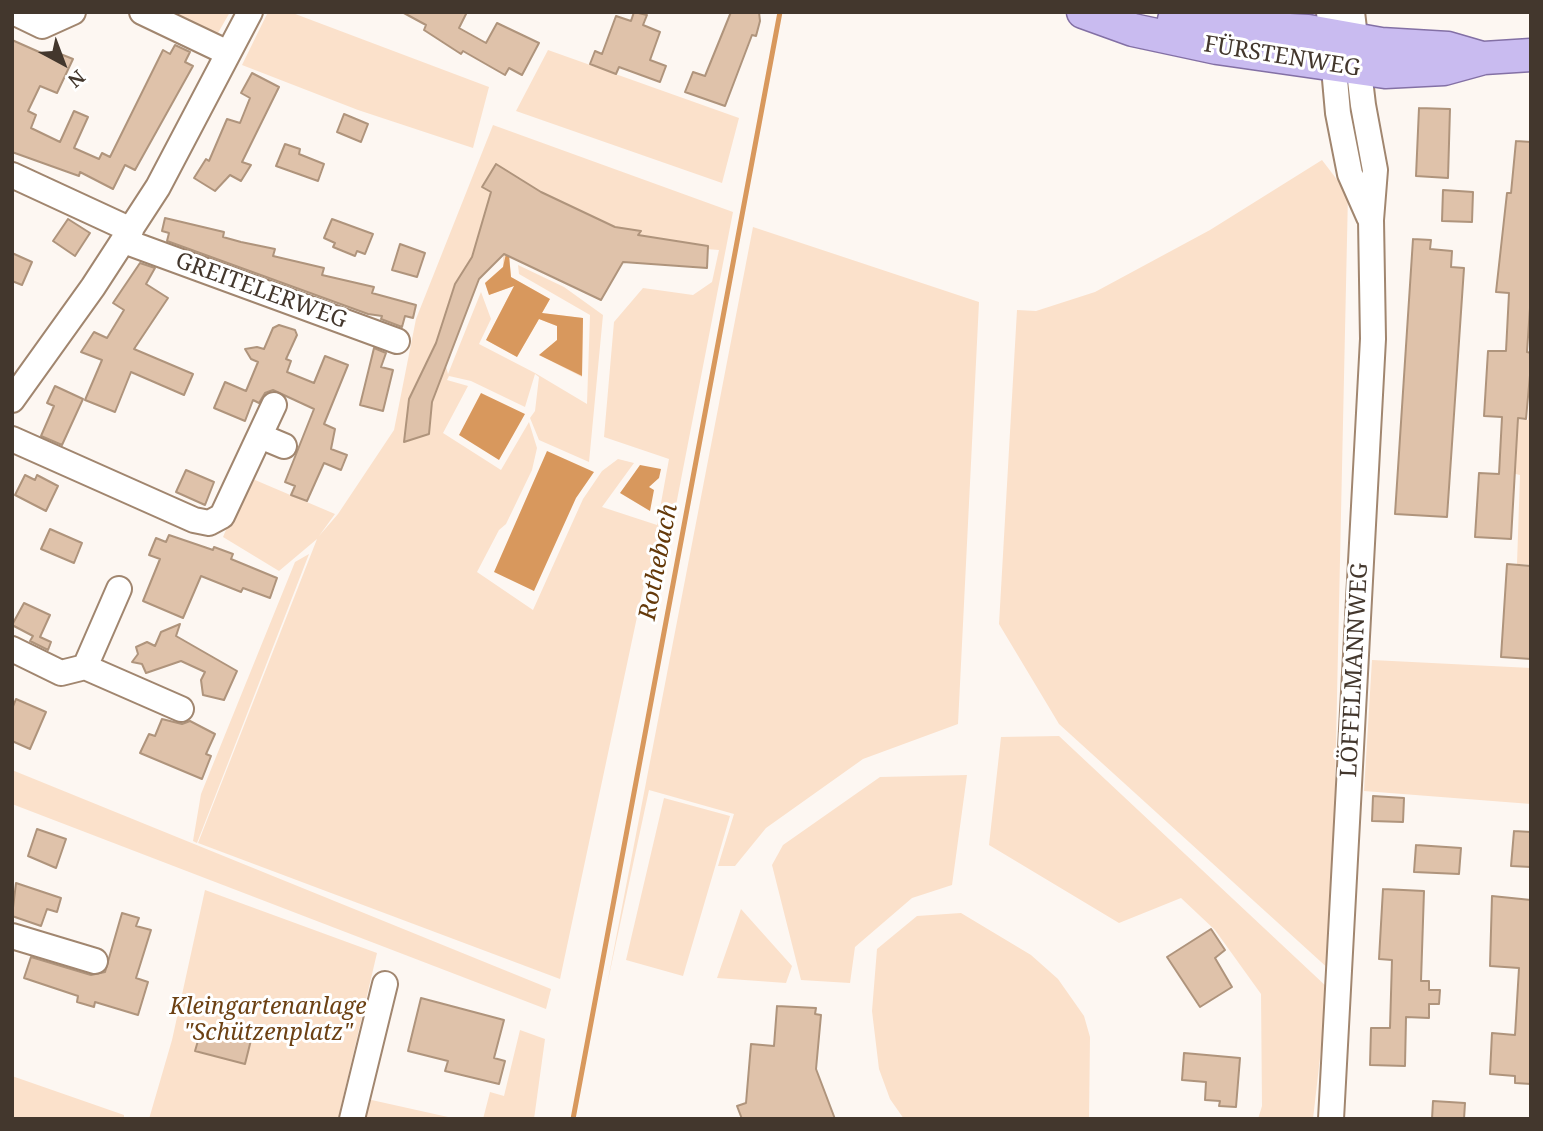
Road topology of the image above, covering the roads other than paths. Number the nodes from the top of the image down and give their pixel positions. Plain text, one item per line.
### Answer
1 (13, 12) edge
2 (73, 12) edge
3 (142, 12) edge
4 (250, 12) edge
5 (1083, 12) edge
6 (1138, 12) edge
7 (1343, 39) edge
8 (228, 53) junction
9 (1531, 55) edge
10 (12, 175) edge
11 (128, 235) junction
12 (397, 341) dead end
13 (12, 400) edge
14 (274, 405) dead end
15 (260, 436) junction
16 (12, 439) edge
17 (284, 446) dead end
18 (119, 589) dead end
19 (12, 649) edge
20 (85, 667) junction
21 (181, 709) dead end
22 (12, 936) edge
23 (95, 961) dead end
24 (385, 984) dead end
25 (352, 1119) edge
26 (1331, 1119) edge

1 - 2 street
3 - 8 street
4 - 8 street
5 - 7 main road, FÜRSTENWEG
6 - 7 main road, FÜRSTENWEG
7 - 9 main road, FÜRSTENWEG
7 - 26 street, LÖFFELMANNWEG
8 - 11 street
10 - 11 street, GREITELERWEG
11 - 12 street, GREITELERWEG
11 - 13 street
14 - 15 street
15 - 16 street
15 - 17 street
18 - 20 street
19 - 20 street
20 - 21 street
22 - 23 street
24 - 25 street

